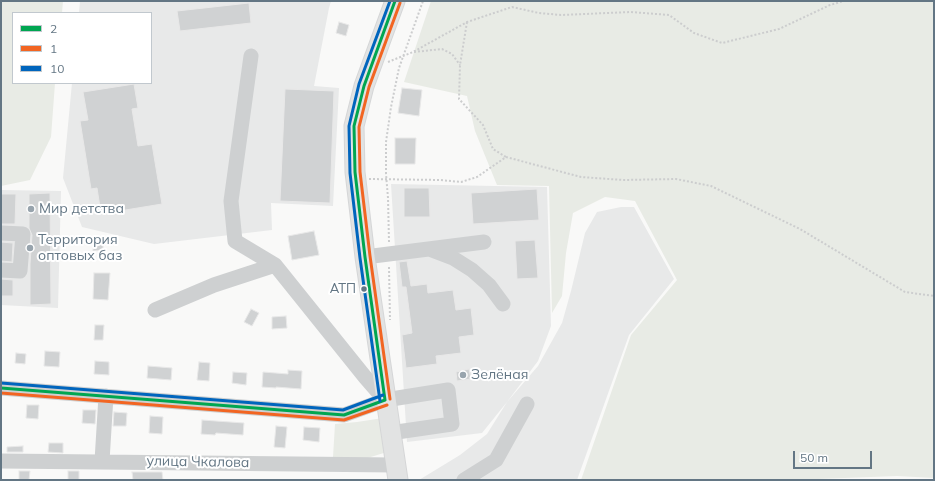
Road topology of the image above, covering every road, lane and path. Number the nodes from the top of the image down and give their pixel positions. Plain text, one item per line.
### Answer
1 (395, 1) edge
2 (424, 1) edge
3 (844, 1) edge
4 (467, 22) junction
5 (413, 52) junction
6 (251, 56) dead end
7 (403, 57) junction
8 (460, 65) junction
9 (371, 68) junction
10 (506, 157) junction
11 (356, 179) junction
12 (386, 180) junction
13 (1, 233) edge
14 (484, 242) dead end
15 (431, 249) junction
16 (389, 254) junction
17 (365, 257) junction
18 (275, 265) junction
19 (1, 270) edge
20 (934, 296) edge
21 (503, 304) dead end
22 (155, 310) dead end
23 (390, 320) dead end
24 (1, 388) edge
25 (106, 396) junction
26 (385, 400) junction
27 (527, 404) dead end
28 (390, 433) junction
29 (1, 461) edge
30 (102, 461) junction
31 (396, 472) edge
32 (464, 480) edge

1 - 9 main road
2 - 7 path
3 - 4 path
4 - 5 path
4 - 8 path
5 - 7 path
5 - 8 path
6 - 18 street
7 - 9 path
7 - 12 path
8 - 10 path
9 - 11 main road
10 - 12 path
10 - 20 path
11 - 12 path
11 - 17 main road
12 - 16 path
13 - 19 street
14 - 15 street
15 - 16 street
15 - 21 street
16 - 17 street
16 - 23 path
17 - 26 main road
18 - 22 street
18 - 26 street
24 - 25 street
25 - 26 street
25 - 30 street
26 - 28 main road
26 - 28 street
27 - 32 street
28 - 31 main road
29 - 30 street, улица Чкалова
30 - 31 street, улица Чкалова

